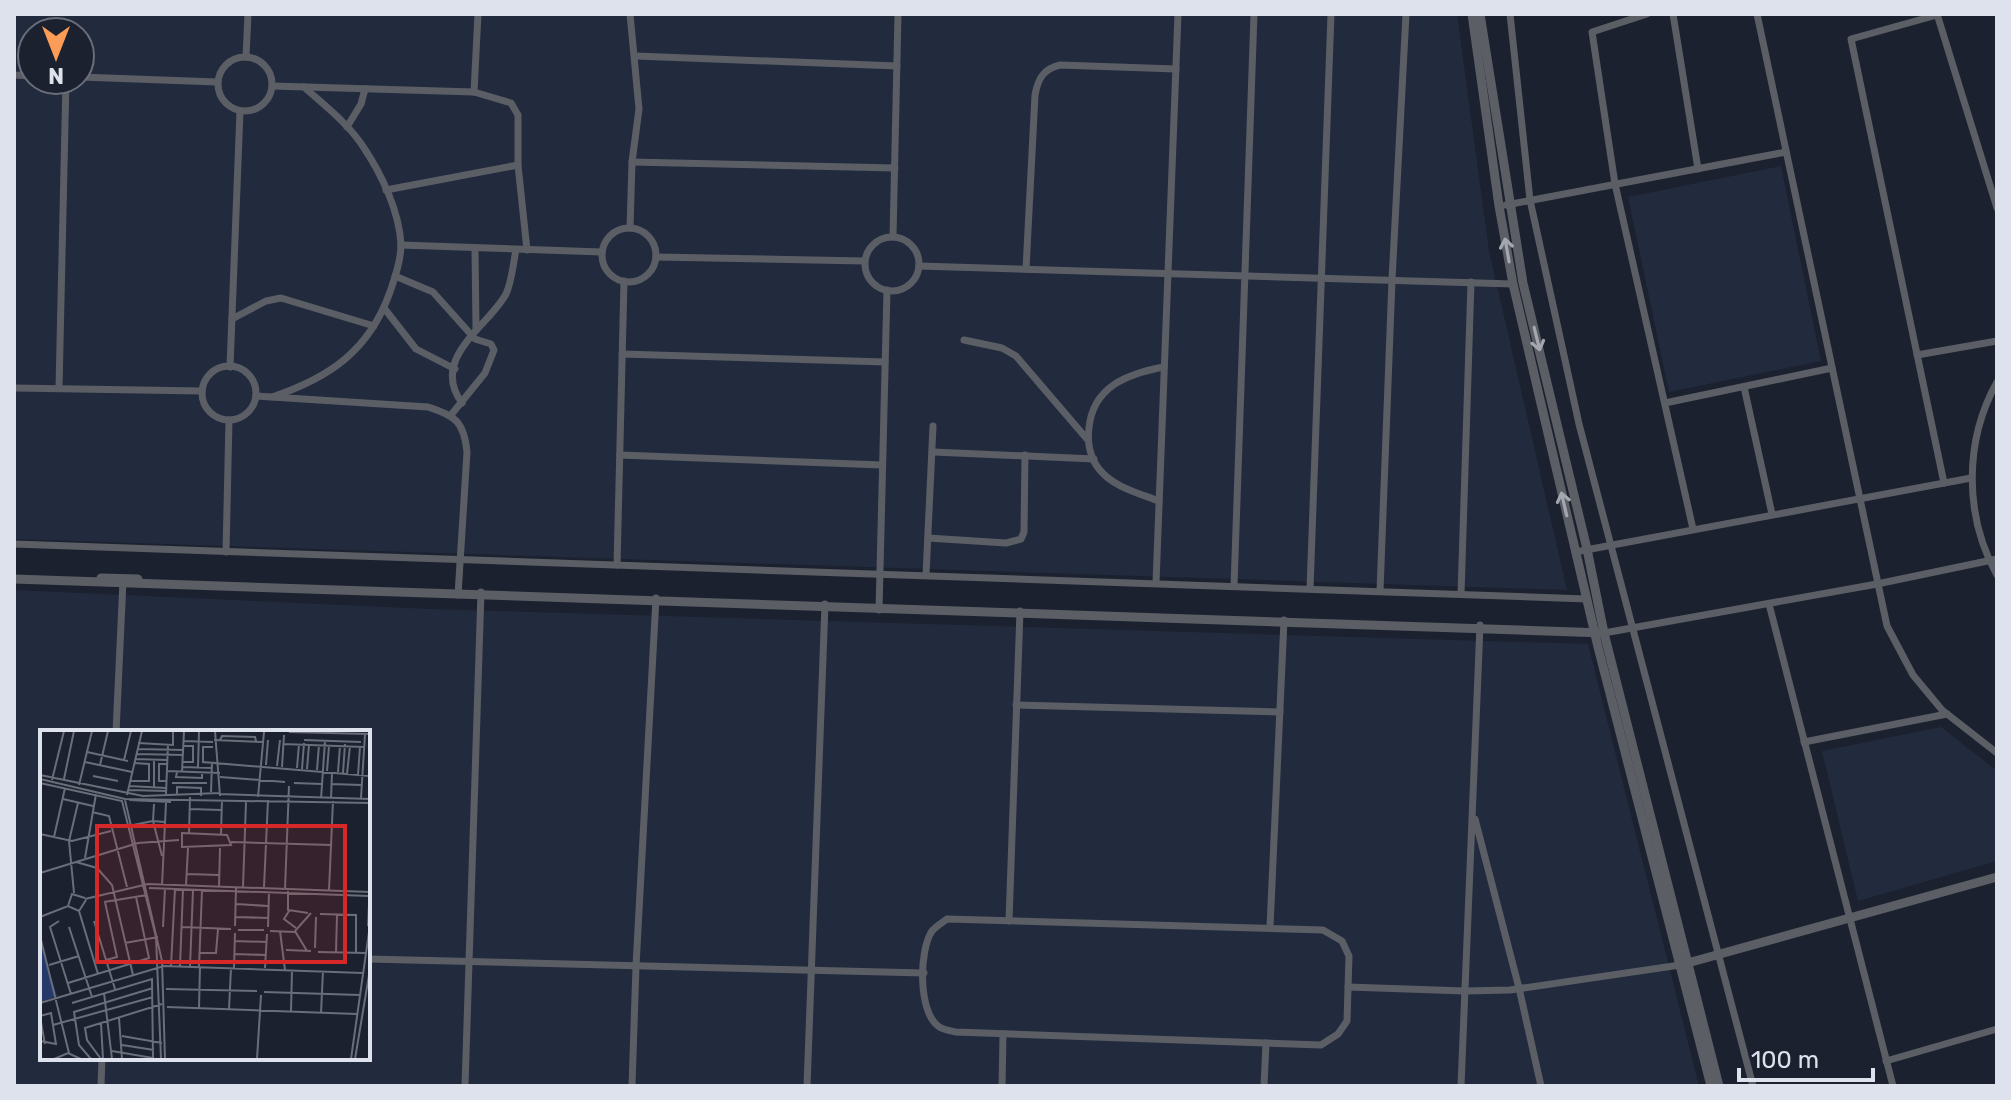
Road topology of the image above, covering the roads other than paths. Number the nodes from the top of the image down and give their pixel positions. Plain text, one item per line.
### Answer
1 (248, 14) edge
2 (478, 14) edge
3 (630, 14) edge
4 (898, 14) edge
5 (1178, 14) edge
6 (1254, 14) edge
7 (1331, 14) edge
8 (1406, 14) edge
9 (1472, 14) edge
10 (1480, 14) edge
11 (1510, 14) edge
12 (1647, 14) edge
13 (1673, 14) edge
14 (1757, 14) edge
15 (1937, 14) edge
16 (636, 56) junction
17 (246, 57) junction
18 (897, 66) junction
19 (1176, 69) junction
20 (96, 78) edge
21 (217, 82) junction
22 (272, 86) junction
23 (304, 87) junction
24 (365, 89) junction
25 (474, 92) junction
26 (66, 96) edge
27 (240, 111) junction
28 (347, 127) junction
29 (1786, 152) junction
30 (632, 162) junction
31 (518, 165) junction
32 (895, 168) junction
33 (1698, 169) junction
34 (1615, 184) junction
35 (386, 190) junction
36 (1530, 200) junction
37 (1510, 204) junction
38 (1499, 206) junction
39 (1997, 208) edge
40 (630, 228) junction
41 (893, 237) junction
42 (401, 245) junction
43 (475, 249) junction
44 (516, 250) junction
45 (527, 250) junction
46 (602, 252) junction
47 (656, 257) junction
48 (864, 261) junction
49 (919, 266) junction
50 (1026, 269) junction
51 (1167, 273) junction
52 (395, 276) junction
53 (1246, 276) junction
54 (1321, 278) junction
55 (1392, 280) junction
56 (624, 281) junction
57 (1471, 282) junction
58 (1513, 284) junction
59 (887, 290) junction
60 (384, 308) junction
61 (232, 319) junction
62 (374, 326) junction
63 (473, 331) junction
64 (964, 340) dead end
65 (1997, 341) edge
66 (622, 354) junction
67 (1917, 355) junction
68 (885, 362) junction
69 (230, 367) junction
70 (1163, 367) junction
71 (1832, 368) junction
72 (455, 369) junction
73 (1997, 382) edge
74 (1744, 387) junction
75 (14, 388) edge
76 (59, 388) junction
77 (202, 391) junction
78 (256, 396) junction
79 (272, 397) junction
80 (462, 403) junction
81 (1665, 403) junction
82 (451, 415) junction
83 (229, 420) junction
84 (933, 426) dead end
85 (1087, 439) junction
86 (933, 452) junction
87 (620, 455) junction
88 (1025, 455) junction
89 (1094, 459) junction
90 (882, 465) junction
91 (1971, 478) junction
92 (1944, 483) junction
93 (1859, 498) junction
94 (1159, 501) junction
95 (1772, 514) junction
96 (1693, 529) junction
97 (928, 538) junction
98 (14, 544) edge
99 (1612, 544) junction
100 (1587, 549) junction
101 (226, 552) junction
102 (1575, 552) junction
103 (459, 559) junction
104 (1993, 561) edge
105 (617, 565) junction
106 (880, 573) junction
107 (926, 575) junction
108 (1997, 575) edge
109 (14, 577) edge
110 (123, 582) junction
111 (1156, 583) junction
112 (1877, 584) junction
113 (1234, 586) junction
114 (1310, 589) junction
115 (1380, 591) junction
116 (458, 593) junction
117 (481, 594) junction
118 (1461, 594) junction
119 (1587, 599) junction
120 (656, 600) junction
121 (1769, 604) junction
122 (825, 606) junction
123 (879, 608) junction
124 (1020, 613) junction
125 (1284, 622) junction
126 (1480, 628) junction
127 (1635, 629) junction
128 (1601, 631) junction
129 (1016, 705) junction
130 (1280, 712) junction
131 (1947, 714) junction
132 (116, 730) edge
133 (1804, 742) junction
134 (1997, 753) edge
135 (1472, 809) junction
136 (1997, 877) edge
137 (1849, 918) junction
138 (1009, 921) junction
139 (1270, 927) junction
140 (1719, 954) junction
141 (370, 959) edge
142 (470, 961) junction
143 (1684, 964) junction
144 (636, 966) junction
145 (812, 970) junction
146 (924, 973) junction
147 (1348, 987) junction
148 (1519, 988) junction
149 (1465, 991) junction
150 (1997, 1029) edge
151 (1003, 1034) junction
152 (1266, 1043) junction
153 (102, 1060) edge
154 (1886, 1061) junction
155 (101, 1086) edge
156 (465, 1086) edge
157 (632, 1086) edge
158 (807, 1086) edge
159 (1002, 1086) edge
160 (1264, 1086) edge
161 (1461, 1086) edge
162 (1541, 1086) edge
163 (1711, 1086) edge
164 (1719, 1086) edge
165 (1753, 1086) edge
166 (1893, 1086) edge

1 - 17 street
2 - 25 street
3 - 16 street
4 - 18 street
5 - 19 street
6 - 53 street
7 - 54 street
8 - 55 street
9 - 38 street
10 - 37 street
11 - 36 street
12 - 34 street
13 - 33 street
14 - 29 street
15 - 39 street
15 - 67 street
16 - 18 street
16 - 30 street
17 - 21 street
17 - 22 street
18 - 32 street
19 - 50 street
19 - 51 street
20 - 21 street
21 - 27 street
22 - 23 street
22 - 27 street
23 - 24 street
23 - 28 street
24 - 25 street
24 - 28 street
25 - 31 street
26 - 76 street
27 - 61 street
28 - 35 street
29 - 33 street
29 - 71 street
30 - 32 street
30 - 40 street
31 - 35 street
31 - 45 street
32 - 41 street
33 - 34 street
34 - 36 street
34 - 81 street
35 - 42 street
36 - 37 street
36 - 99 street
37 - 38 street
37 -> 100 street
58 -> 38 street
40 - 46 street
40 - 47 street
41 - 48 street
41 - 49 street
42 - 43 street
42 - 52 street
43 - 44 street
43 - 63 street
44 - 45 street
44 - 63 street
45 - 46 street
46 - 56 street
47 - 48 street
47 - 56 street
48 - 59 street
49 - 50 street
49 - 59 street
50 - 51 street
51 - 53 street
51 - 70 street
52 - 60 street
52 - 63 street
53 - 54 street
53 - 113 street
54 - 55 street
54 - 114 street
55 - 57 street
55 - 115 street
56 - 66 street
57 - 58 street
57 - 118 street
102 -> 58 street
59 - 68 street
60 - 62 street
60 - 72 street
61 - 62 street
61 - 69 street
62 - 79 street
63 - 72 street
63 - 80 street
64 - 85 street
65 - 67 street
66 - 68 street
66 - 87 street
67 - 92 street
68 - 90 street
69 - 77 street
69 - 78 street
70 - 85 street
70 - 94 street
71 - 74 street
71 - 93 street
72 - 80 street
73 - 91 street
74 - 81 street
74 - 95 street
75 - 76 street
76 - 77 street
77 - 83 street
78 - 79 street
78 - 83 street
79 - 82 street
80 - 82 street
81 - 96 street
82 - 103 street
83 - 101 street
84 - 86 street
85 - 89 street
86 - 88 street
86 - 97 street
87 - 90 street
87 - 105 street
88 - 89 street
88 - 97 street
89 - 94 street
90 - 106 street
91 - 92 street
91 - 104 street
92 - 93 street
93 - 95 street
93 - 112 street
94 - 111 street
95 - 96 street
96 - 99 street
97 - 107 street
98 - 101 street
99 - 100 street
99 - 127 street
100 - 102 street
100 - 128 street
101 - 103 street
102 - 119 street
103 - 105 street
103 - 116 street
104 - 108 street
104 - 112 street
105 - 106 street
106 - 107 street
106 - 123 street
107 - 111 street
109 - 110 street
110 - 116 street
110 - 132 street
111 - 113 street
112 - 121 street
112 - 131 street
113 - 114 street
114 - 115 street
115 - 118 street
116 - 117 street
117 - 120 street
117 - 142 street
118 - 119 street
119 - 128 street
120 - 122 street
120 - 144 street
121 - 127 street
121 - 133 street
122 - 123 street
122 - 145 street
123 - 124 street
124 - 125 street
124 - 129 street
125 - 126 street
125 - 130 street
126 - 128 street
126 - 135 street
127 - 128 street
127 - 140 street
128 - 143 street
129 - 130 street
129 - 138 street
130 - 139 street
131 - 133 street
131 - 134 street
133 - 137 street
135 - 148 street
135 - 149 street
136 - 137 street
137 - 140 street
137 - 154 street
138 - 139 street
138 - 146 street
139 - 147 street
140 - 143 street
140 - 165 street
141 - 142 street
142 - 144 street
142 - 156 street
143 - 148 street
143 - 163 street
143 - 164 street
144 - 145 street
144 - 157 street
145 - 146 street
145 - 158 street
146 - 151 street
147 - 149 street
147 - 152 street
148 - 149 street
148 - 162 street
149 - 161 street
150 - 154 street
151 - 152 street
151 - 159 street
152 - 160 street
153 - 155 street
154 - 166 street

